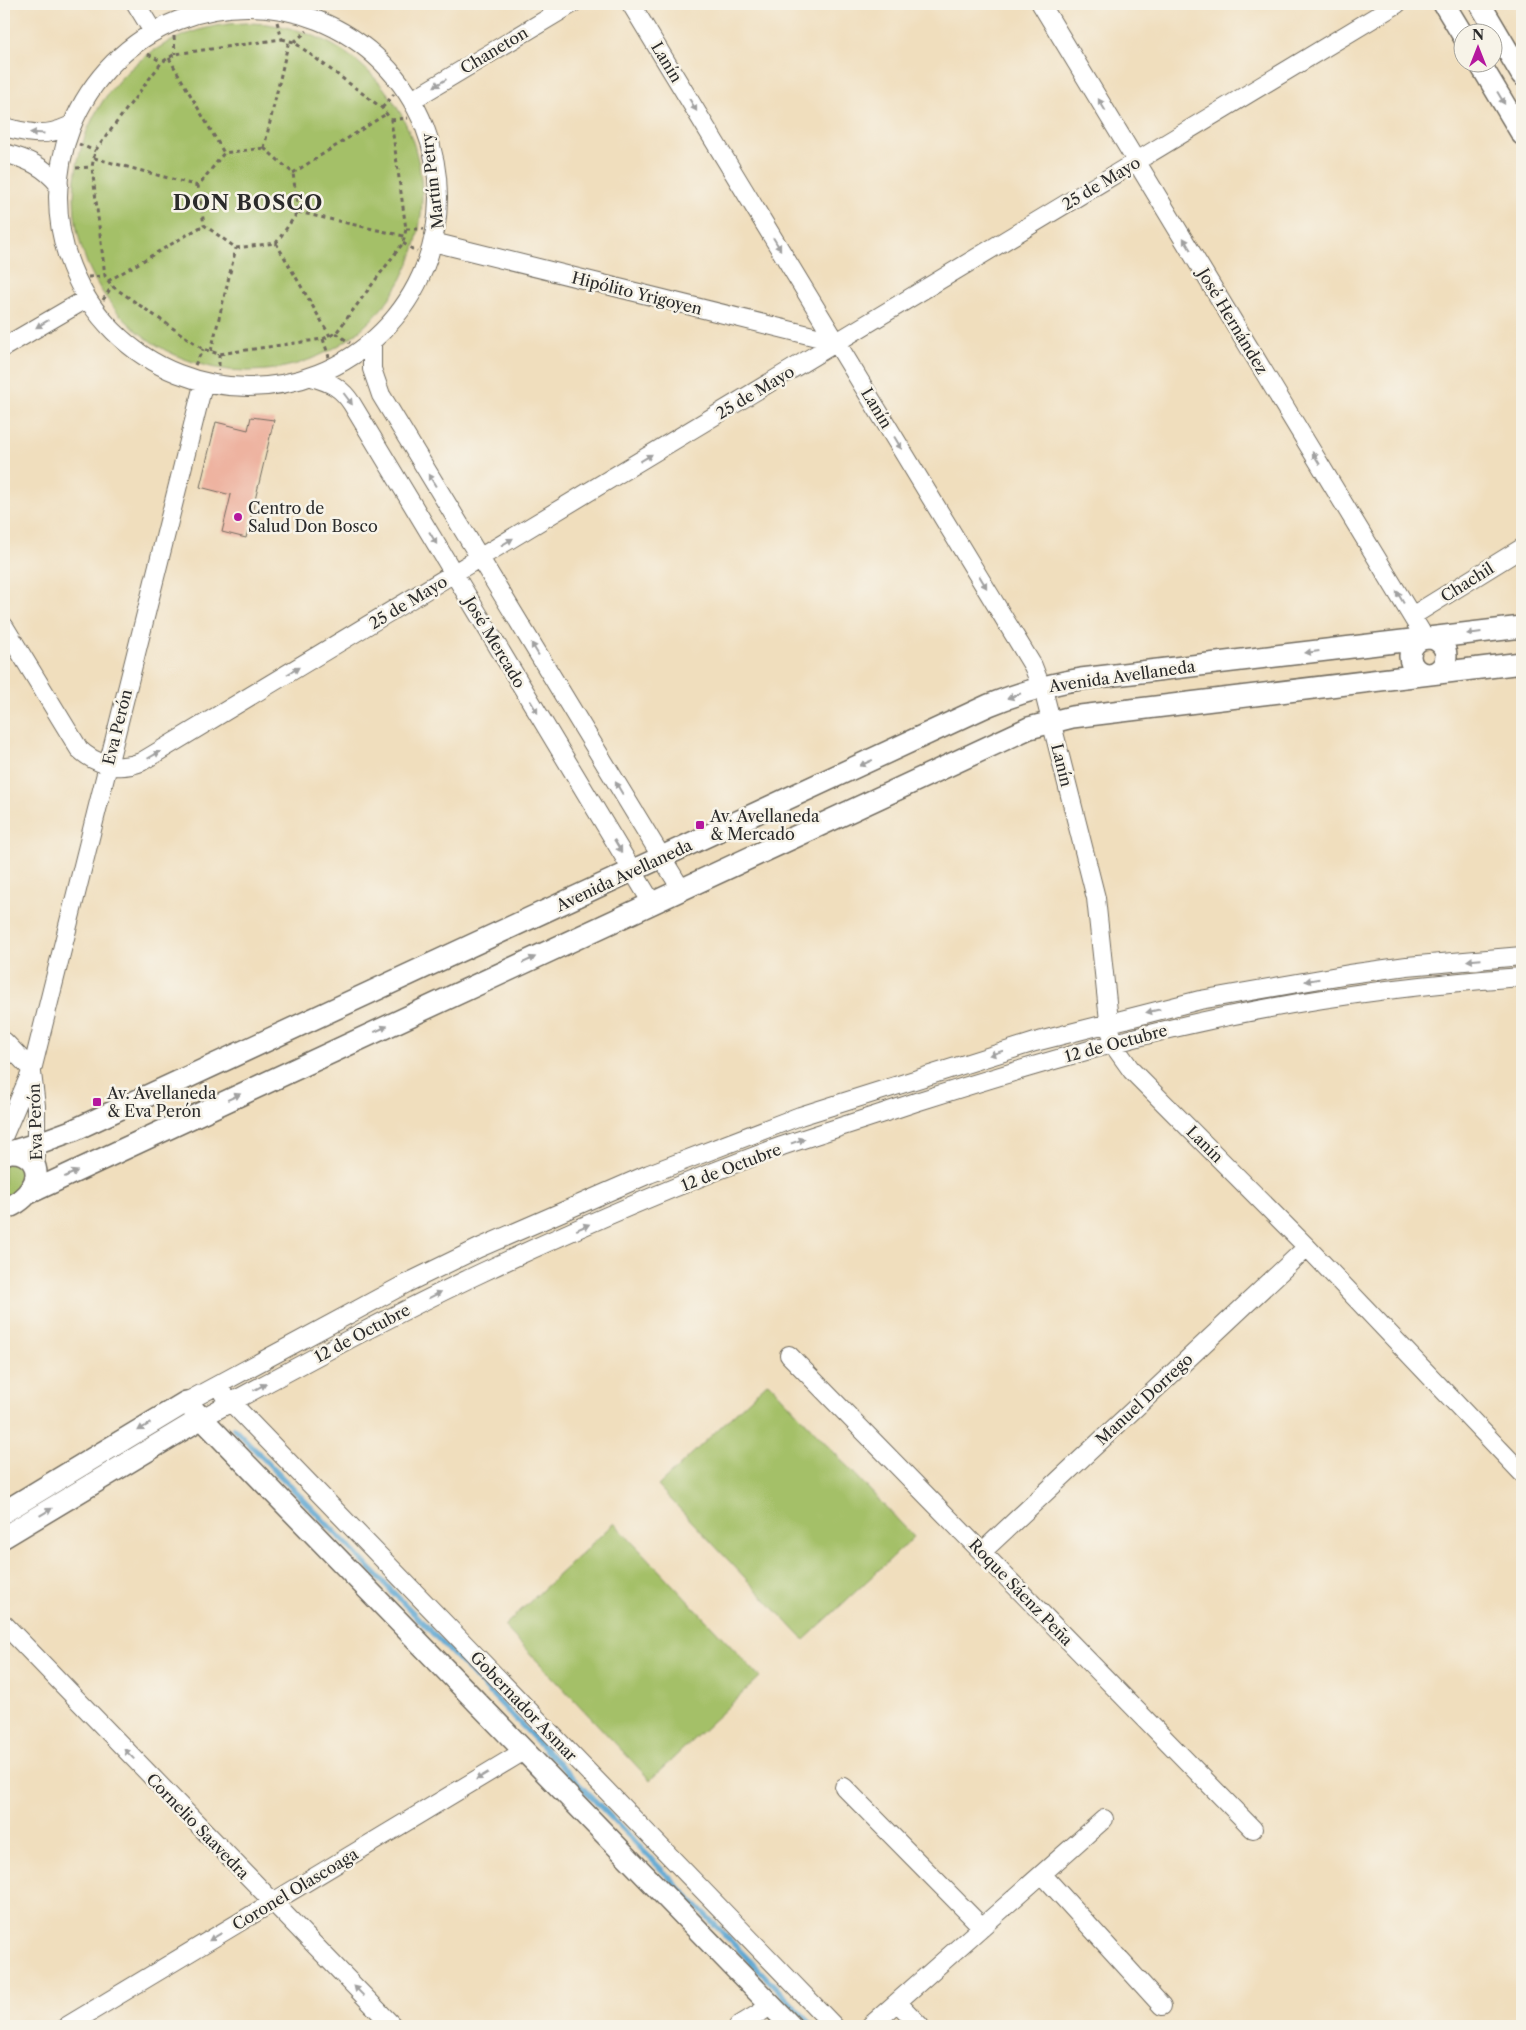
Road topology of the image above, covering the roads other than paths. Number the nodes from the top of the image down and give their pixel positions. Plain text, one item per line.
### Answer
1 (136, 4) edge
2 (318, 4) edge
3 (572, 4) edge
4 (631, 4) edge
5 (1041, 4) edge
6 (1397, 4) edge
7 (1444, 4) edge
8 (1480, 4) edge
9 (248, 5) edge
10 (325, 22) junction
11 (1455, 22) edge
12 (152, 30) junction
13 (1485, 72) edge
14 (1522, 75) edge
15 (417, 97) junction
16 (68, 126) junction
17 (4, 127) edge
18 (1522, 134) edge
19 (4, 153) edge
20 (1137, 161) junction
21 (60, 185) junction
22 (437, 243) junction
23 (81, 302) junction
24 (837, 342) junction
25 (372, 346) junction
26 (4, 347) edge
27 (307, 376) junction
28 (203, 385) junction
29 (1522, 548) edge
30 (480, 558) junction
31 (454, 574) junction
32 (1412, 616) junction
33 (4, 626) edge
34 (1522, 627) edge
35 (1426, 638) junction
36 (1522, 663) edge
37 (1430, 674) junction
38 (1042, 687) junction
39 (1051, 721) junction
40 (108, 765) junction
41 (662, 857) junction
42 (632, 871) junction
43 (681, 889) junction
44 (652, 903) junction
45 (1522, 956) edge
46 (1522, 977) edge
47 (1109, 1022) junction
48 (4, 1041) edge
49 (1114, 1044) junction
50 (32, 1070) junction
51 (36, 1144) junction
52 (6, 1147) edge
53 (36, 1173) junction
54 (27, 1194) junction
55 (4, 1209) edge
56 (1307, 1247) junction
57 (789, 1355) dead end
58 (215, 1385) junction
59 (186, 1402) junction
60 (231, 1402) junction
61 (202, 1418) junction
62 (1522, 1474) edge
63 (4, 1512) edge
64 (4, 1537) edge
65 (982, 1552) junction
66 (4, 1624) edge
67 (524, 1751) junction
68 (844, 1787) dead end
69 (1104, 1819) dead end
70 (1253, 1829) dead end
71 (1042, 1874) junction
72 (272, 1902) junction
73 (982, 1927) junction
74 (897, 2002) junction
75 (771, 2006) junction
76 (1162, 2006) dead end
77 (67, 2026) edge
78 (393, 2026) edge
79 (738, 2026) edge
80 (790, 2026) edge
81 (834, 2026) edge
82 (870, 2026) edge
83 (920, 2026) edge

1 - 12 street
2 - 10 street
3 -> 15 street, Chaneton
4 -> 24 street, Lanín
20 -> 5 street, José Hernández
6 - 20 street, 25 de Mayo
7 - 11 street
8 - 14 street
9 - 10 street, Martín Petry
9 - 12 street, Martín Petry
10 - 15 street, Martín Petry
12 - 16 street, Martín Petry
13 -> 18 street
15 - 22 street, Martín Petry
16 -> 17 street
16 - 21 street, Martín Petry
19 - 21 street
20 - 24 street, 25 de Mayo
32 -> 20 street, José Hernández
21 - 23 street, Martín Petry
22 - 24 street, Hipólito Yrigoyen
22 - 25 street, Martín Petry
23 -> 26 street
23 - 28 street, Martín Petry
30 -> 24 street, 25 de Mayo
24 -> 38 street, Lanín
25 - 27 street, Martín Petry
30 -> 25 street, José Mercado
27 - 28 street, Martín Petry
27 -> 31 street, José Mercado
28 - 40 street, Eva Perón
29 - 32 street, Chachil
30 - 31 street, 25 de Mayo
41 -> 30 street, José Mercado
40 -> 31 street, 25 de Mayo
31 -> 42 street, José Mercado
32 - 35 street, José Hernández
33 - 40 street
34 -> 35 street, Avenida Avellaneda
35 - 37 street, José Hernández
35 -> 38 street, Avenida Avellaneda
36 - 37 street, Avenida Avellaneda
37 - 39 street, Avenida Avellaneda
38 - 39 street, Lanín
38 -> 41 street, Avenida Avellaneda
39 - 43 street, Avenida Avellaneda
39 - 47 street, Lanín
40 - 50 street, Eva Perón
41 - 42 street, Avenida Avellaneda
41 - 43 street, José Mercado
42 - 44 street, José Mercado
42 - 51 street, Avenida Avellaneda
43 - 44 street, Avenida Avellaneda
54 -> 44 street, Avenida Avellaneda
45 -> 47 street, 12 de Octubre
46 - 49 street, 12 de Octubre
47 - 49 street, Lanín
47 -> 58 street, 12 de Octubre
48 - 50 street
49 - 56 street, Lanín
60 -> 49 street, 12 de Octubre
50 - 51 street, Eva Perón
50 - 52 street, Eva Perón
51 - 52 street, Avenida Avellaneda
51 - 53 street, Eva Perón
52 - 53 street
53 - 54 street
54 - 55 street, Avenida Avellaneda
56 - 62 street, Lanín
56 - 65 street, Manuel Dorrego
57 - 65 street, Roque Sáenz Peña
58 - 59 street, 12 de Octubre
58 - 60 street, Gobernador Asmar
59 - 61 street, Gobernador Asmar
59 -> 63 street, 12 de Octubre
60 - 61 street, 12 de Octubre
60 - 81 street, Gobernador Asmar
64 -> 61 street, 12 de Octubre
61 - 67 street, Gobernador Asmar
65 - 70 street, Roque Sáenz Peña
72 -> 66 street, Cornelio Saavedra
67 -> 72 street, Coronel Olascoaga
67 - 75 street, Gobernador Asmar
68 - 73 street
69 - 71 street
71 - 73 street
71 - 76 street
72 -> 77 street, Coronel Olascoaga
78 -> 72 street, Cornelio Saavedra
73 - 74 street
74 - 82 street
74 - 83 street
75 - 79 street
75 - 80 street, Gobernador Asmar

